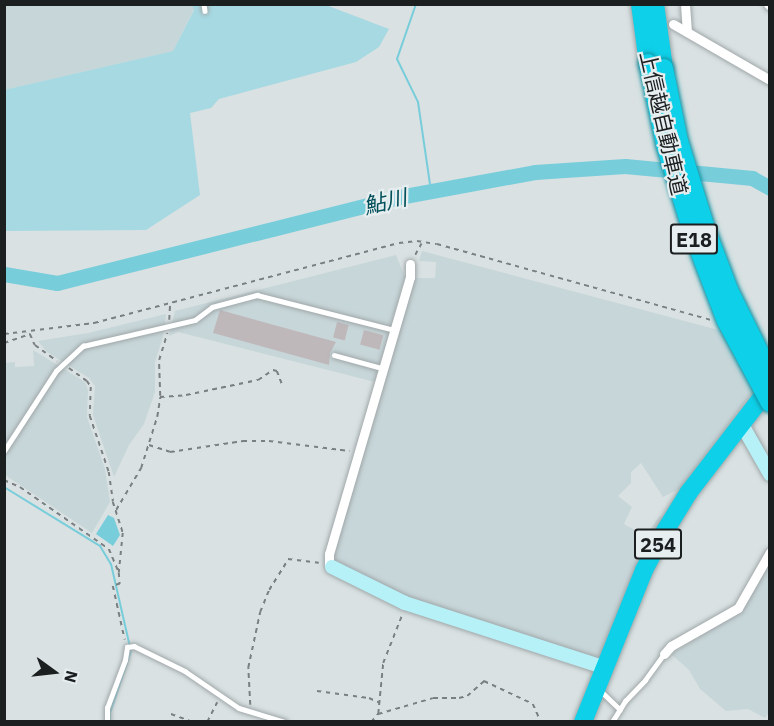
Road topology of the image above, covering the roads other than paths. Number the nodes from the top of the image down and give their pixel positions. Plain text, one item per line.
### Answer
1 (204, 4) edge
2 (640, 4) edge
3 (655, 4) edge
4 (685, 4) edge
5 (205, 11) dead end
6 (673, 24) dead end
7 (687, 32) junction
8 (656, 66) junction
9 (770, 80) edge
10 (410, 264) road end
11 (394, 330) junction
12 (334, 355) dead end
13 (382, 368) junction
14 (770, 374) edge
15 (770, 387) edge
16 (770, 404) edge
17 (741, 423) junction
18 (4, 451) edge
19 (770, 474) edge
20 (770, 552) edge
21 (331, 566) joint
22 (664, 654) joint
23 (603, 667) junction
24 (596, 687) junction
25 (620, 709) junction
26 (107, 722) edge
27 (285, 722) edge
28 (583, 722) edge
29 (612, 722) edge

1 - 5 lane
2 - 8 highway, 上信越自動車道 / E18
3 - 8 highway, 上信越自動車道 / E18
4 - 7 street
6 - 7 street
7 - 9 street
8 - 14 highway, 上信越自動車道 / E18, bridge
8 - 16 highway, 上信越自動車道 / E18, bridge
10 - 11 street
11 - 13 street
11 - 18 lane
12 - 13 lane
13 - 21 street
15 - 17 highway, 254
17 - 19 street
17 - 23 highway, 254
20 - 22 street
21 - 23 street
22 - 25 lane
23 - 24 highway, 254
24 - 25 lane
24 - 28 highway, 254
25 - 29 lane
26 - 27 lane

